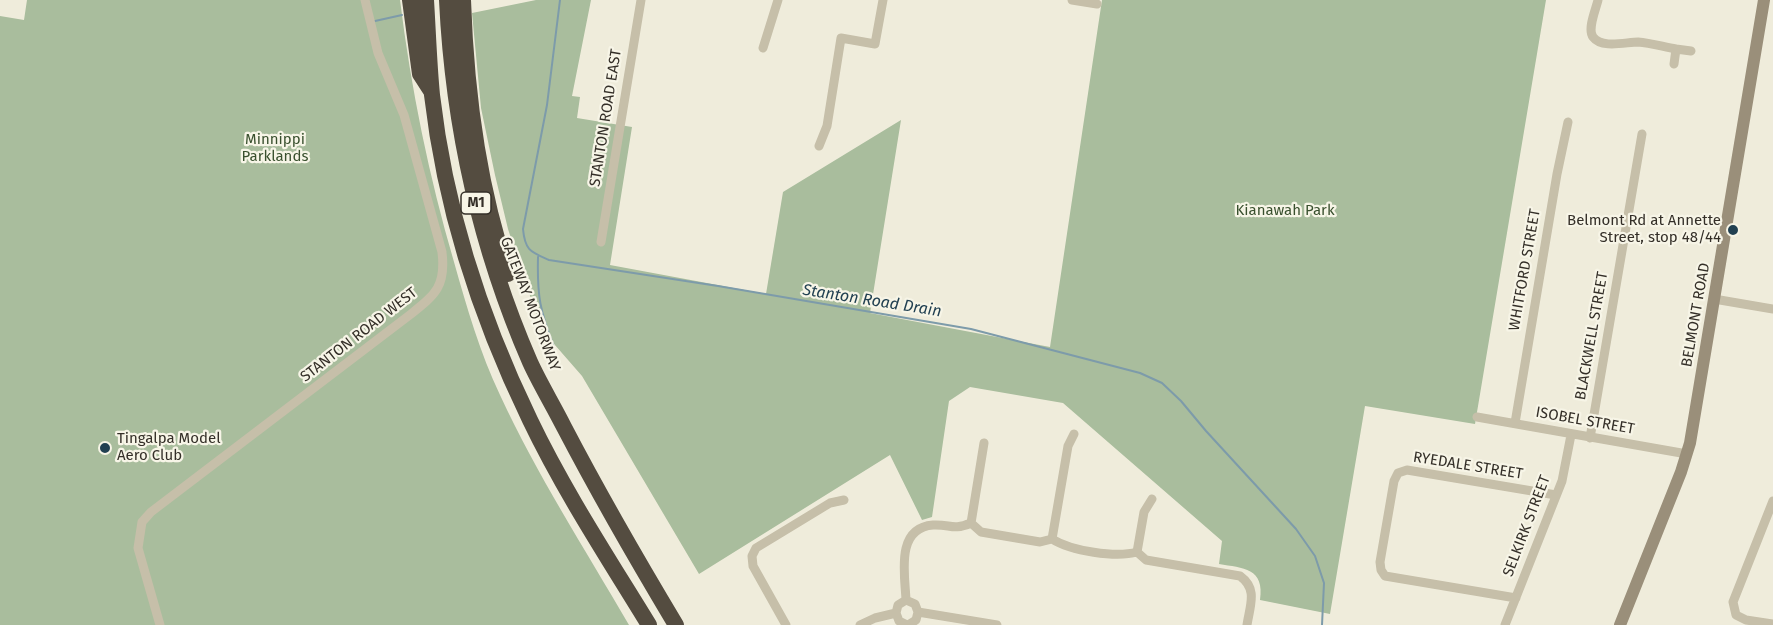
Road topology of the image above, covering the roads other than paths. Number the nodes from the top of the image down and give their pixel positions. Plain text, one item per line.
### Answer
1 (365, 0) edge
2 (410, 0) edge
3 (426, 0) edge
4 (447, 0) edge
5 (463, 0) edge
6 (641, 0) edge
7 (778, 0) edge
8 (883, 0) edge
9 (1072, 0) edge
10 (1598, 0) edge
11 (1764, 0) edge
12 (1096, 4) dead end
13 (763, 48) dead end
14 (1676, 49) junction
15 (1691, 51) dead end
16 (1674, 64) dead end
17 (432, 94) junction
18 (1568, 122) dead end
19 (1642, 134) dead end
20 (819, 146) dead end
21 (600, 242) dead end
22 (1713, 299) junction
23 (1773, 309) edge
24 (556, 411) junction
25 (1477, 417) dead end
26 (1515, 423) junction
27 (1074, 434) dead end
28 (1571, 435) junction
29 (1590, 438) junction
30 (984, 443) dead end
31 (1687, 454) junction
32 (1556, 495) junction
33 (1152, 499) dead end
34 (844, 500) dead end
35 (1773, 501) edge
36 (971, 524) junction
37 (1053, 539) junction
38 (1137, 552) junction
39 (1516, 598) junction
40 (906, 600) junction
41 (918, 612) junction
42 (896, 614) junction
43 (1773, 624) edge
44 (160, 625) edge
45 (649, 625) edge
46 (676, 625) edge
47 (786, 625) edge
48 (860, 625) edge
49 (908, 625) edge
50 (997, 625) edge
51 (1247, 625) edge
52 (1505, 625) edge
53 (1620, 625) edge

1 - 44 street, STANTON ROAD WEST
2 - 17 highway
3 - 17 highway, M1
4 - 24 highway, GATEWAY MOTORWAY / M1
5 - 24 highway
6 - 21 street, STANTON ROAD EAST
7 - 13 street
8 - 20 street
9 - 12 street
10 - 14 street
11 - 22 main road, BELMONT ROAD
14 - 15 street
14 - 16 street
17 - 45 highway, M1
18 - 26 street, WHITFORD STREET
19 - 29 street, BLACKWELL STREET
22 - 23 street
22 - 31 main road, BELMONT ROAD
24 - 46 highway, GATEWAY MOTORWAY / M1
25 - 26 street, ISOBEL STREET
26 - 28 street, ISOBEL STREET
27 - 37 street
28 - 29 street, ISOBEL STREET
28 - 32 street, SELKIRK STREET
29 - 31 street, ISOBEL STREET
30 - 36 street
31 - 53 main road, BELMONT ROAD
32 - 39 street, SELKIRK STREET
32 - 39 street, RYEDALE STREET
33 - 38 street
34 - 47 street
35 - 43 street
36 - 37 street
36 - 40 street
37 - 38 street
38 - 51 street
39 - 52 street, SELKIRK STREET
40 - 41 street
40 - 42 street
41 - 49 street
41 - 50 street
42 - 48 street
42 - 49 street

